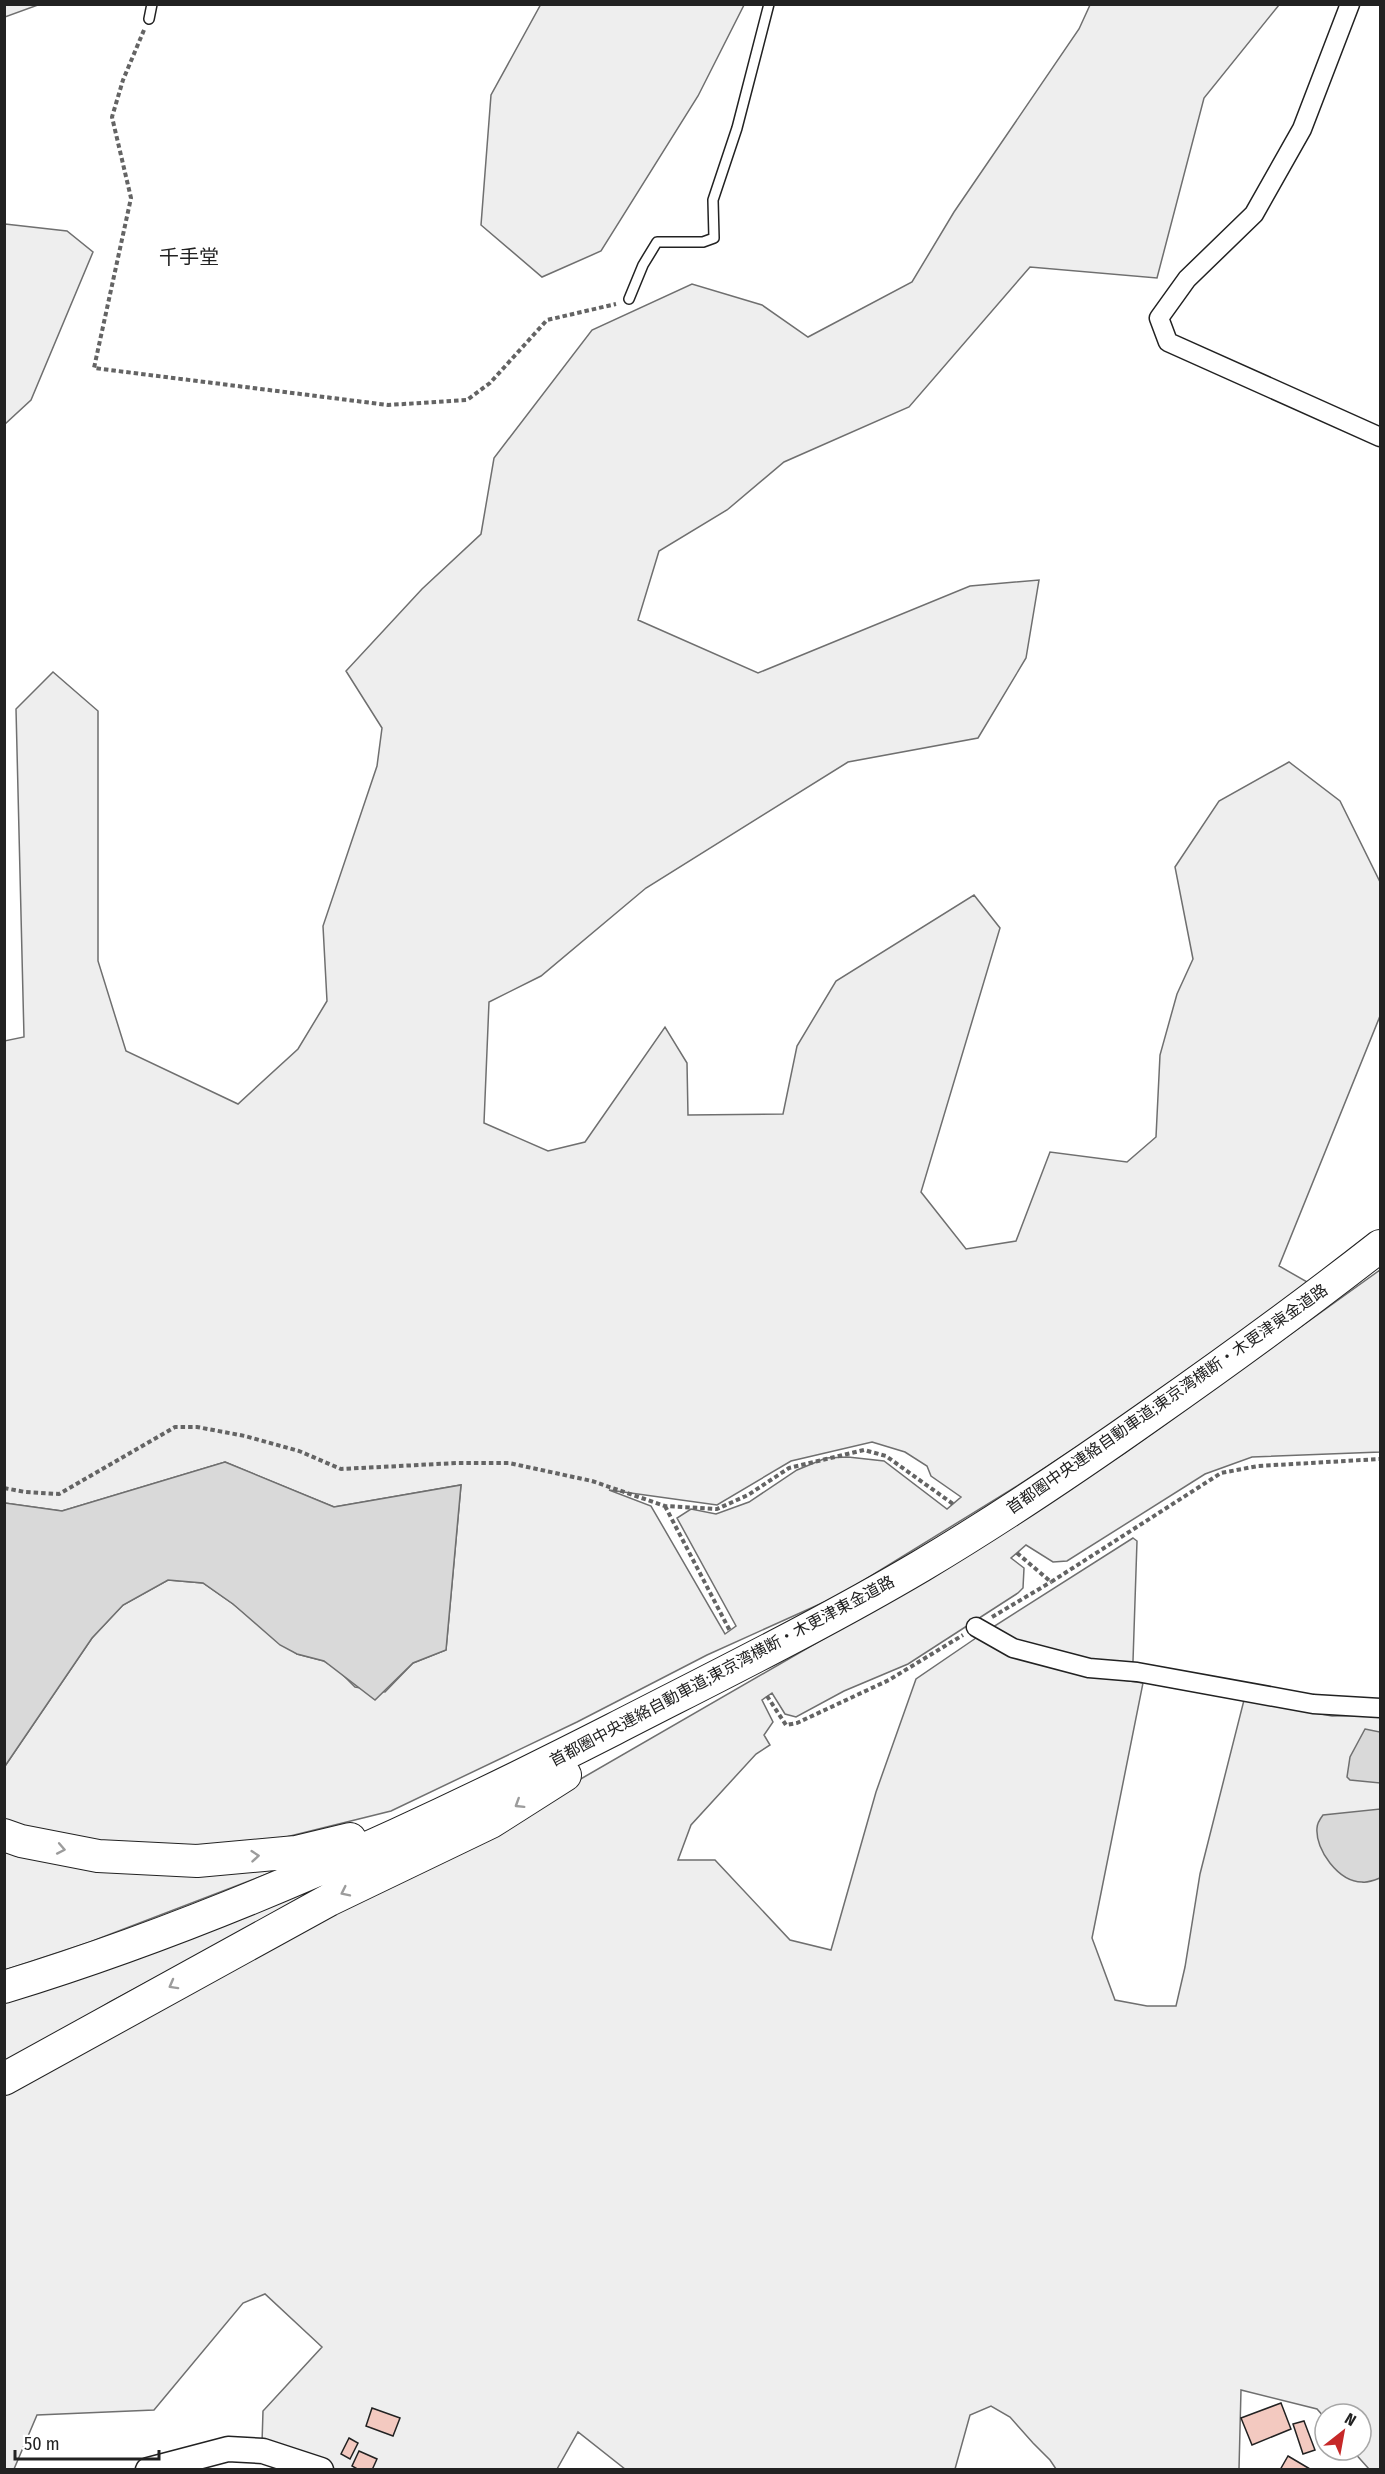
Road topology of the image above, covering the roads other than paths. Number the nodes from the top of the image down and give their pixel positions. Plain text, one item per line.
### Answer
1 (152, 4) edge
2 (769, 4) edge
3 (1350, 4) edge
4 (150, 19) road end
5 (629, 299) road end
6 (1380, 437) edge
7 (1380, 1246) edge
8 (976, 1627) road end
9 (727, 1671) junction
10 (1380, 1708) edge
11 (492, 1792) junction
12 (4, 1835) edge
13 (4, 1987) edge
14 (4, 2079) edge
15 (148, 2469) edge
16 (321, 2469) edge

1 - 4 lane
2 - 5 lane
3 - 6 street
7 - 9 highway, 首都圏中央連絡自動車道;東京湾横断・木更津東金道路
8 - 10 street
9 - 11 highway, 首都圏中央連絡自動車道;東京湾横断・木更津東金道路
9 -> 14 highway
12 -> 11 highway
11 - 13 highway, 首都圏中央連絡自動車道;東京湾横断・木更津東金道路
15 - 16 street

